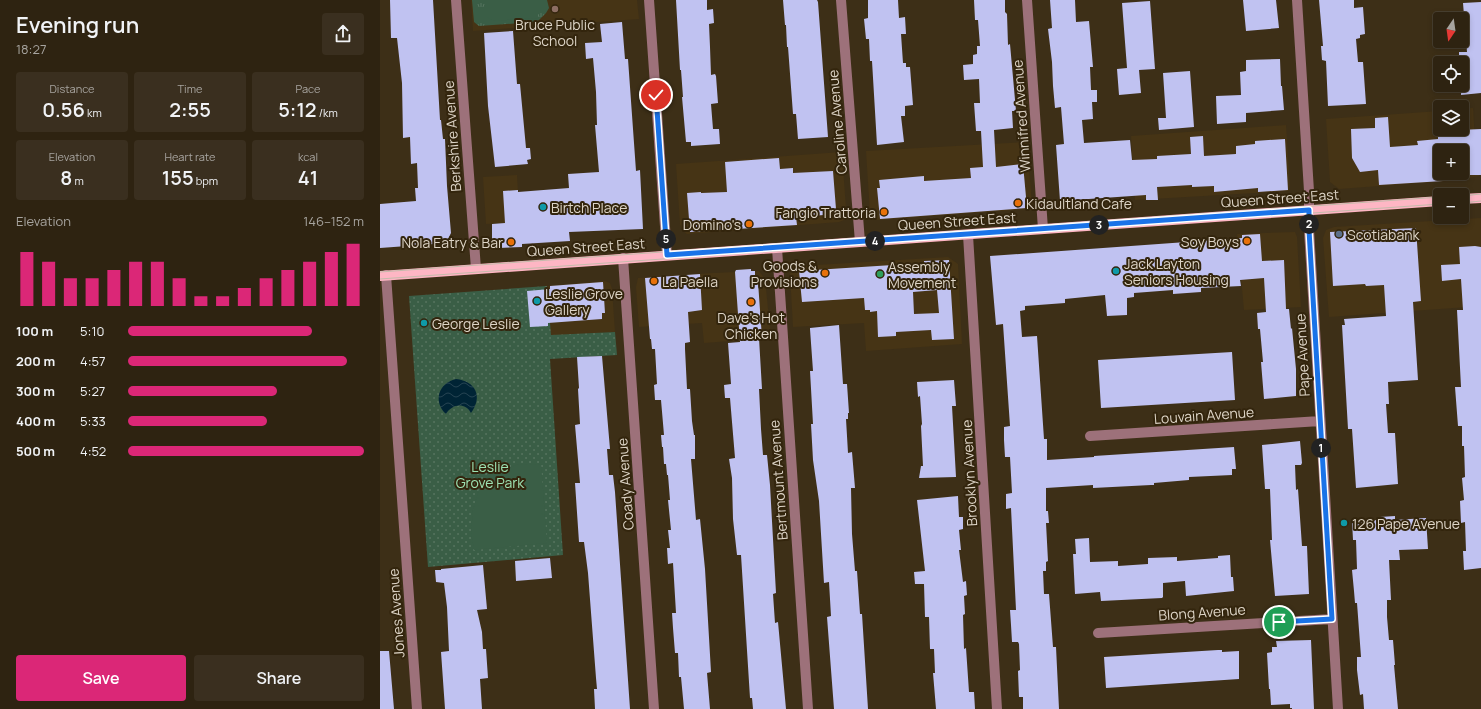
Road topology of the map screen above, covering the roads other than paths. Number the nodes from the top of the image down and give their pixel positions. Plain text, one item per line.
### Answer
1 (456, 0) edge
2 (650, 0) edge
3 (841, 0) edge
4 (1027, 0) edge
5 (1297, 0) edge
6 (1481, 198) edge
7 (1469, 199) edge
8 (1433, 201) edge
9 (1309, 210) junction
10 (1043, 229) junction
11 (968, 235) junction
12 (860, 242) junction
13 (777, 248) junction
14 (667, 255) junction
15 (623, 258) junction
16 (476, 269) junction
17 (383, 276) edge
18 (1320, 422) junction
19 (1090, 436) dead end
20 (1332, 619) junction
21 (1098, 633) dead end
22 (417, 709) edge
23 (654, 709) edge
24 (808, 709) edge
25 (997, 709) edge
26 (1338, 709) edge

1 - 16 street, Berkshire Avenue
2 - 14 street
3 - 12 street, Caroline Avenue
4 - 10 street, Winnifred Avenue
5 - 9 street, Pape Avenue
6 - 7 main road
8 - 9 main road, Queen Street East
9 - 10 main road, Queen Street East
9 - 18 street, Pape Avenue
10 - 11 main road, Queen Street East
11 - 12 main road, Queen Street East
11 - 25 street, Brooklyn Avenue
12 - 13 main road, Queen Street East
13 - 14 main road, Queen Street East
13 - 24 street, Bertmount Avenue
14 - 15 main road, Queen Street East
15 - 16 main road, Queen Street East
15 - 23 street, Coady Avenue
16 - 17 main road, Queen Street East
17 - 22 street, Jones Avenue
18 - 19 street, Louvain Avenue
18 - 20 street, Pape Avenue
20 - 21 street, Blong Avenue
20 - 26 street, Pape Avenue

